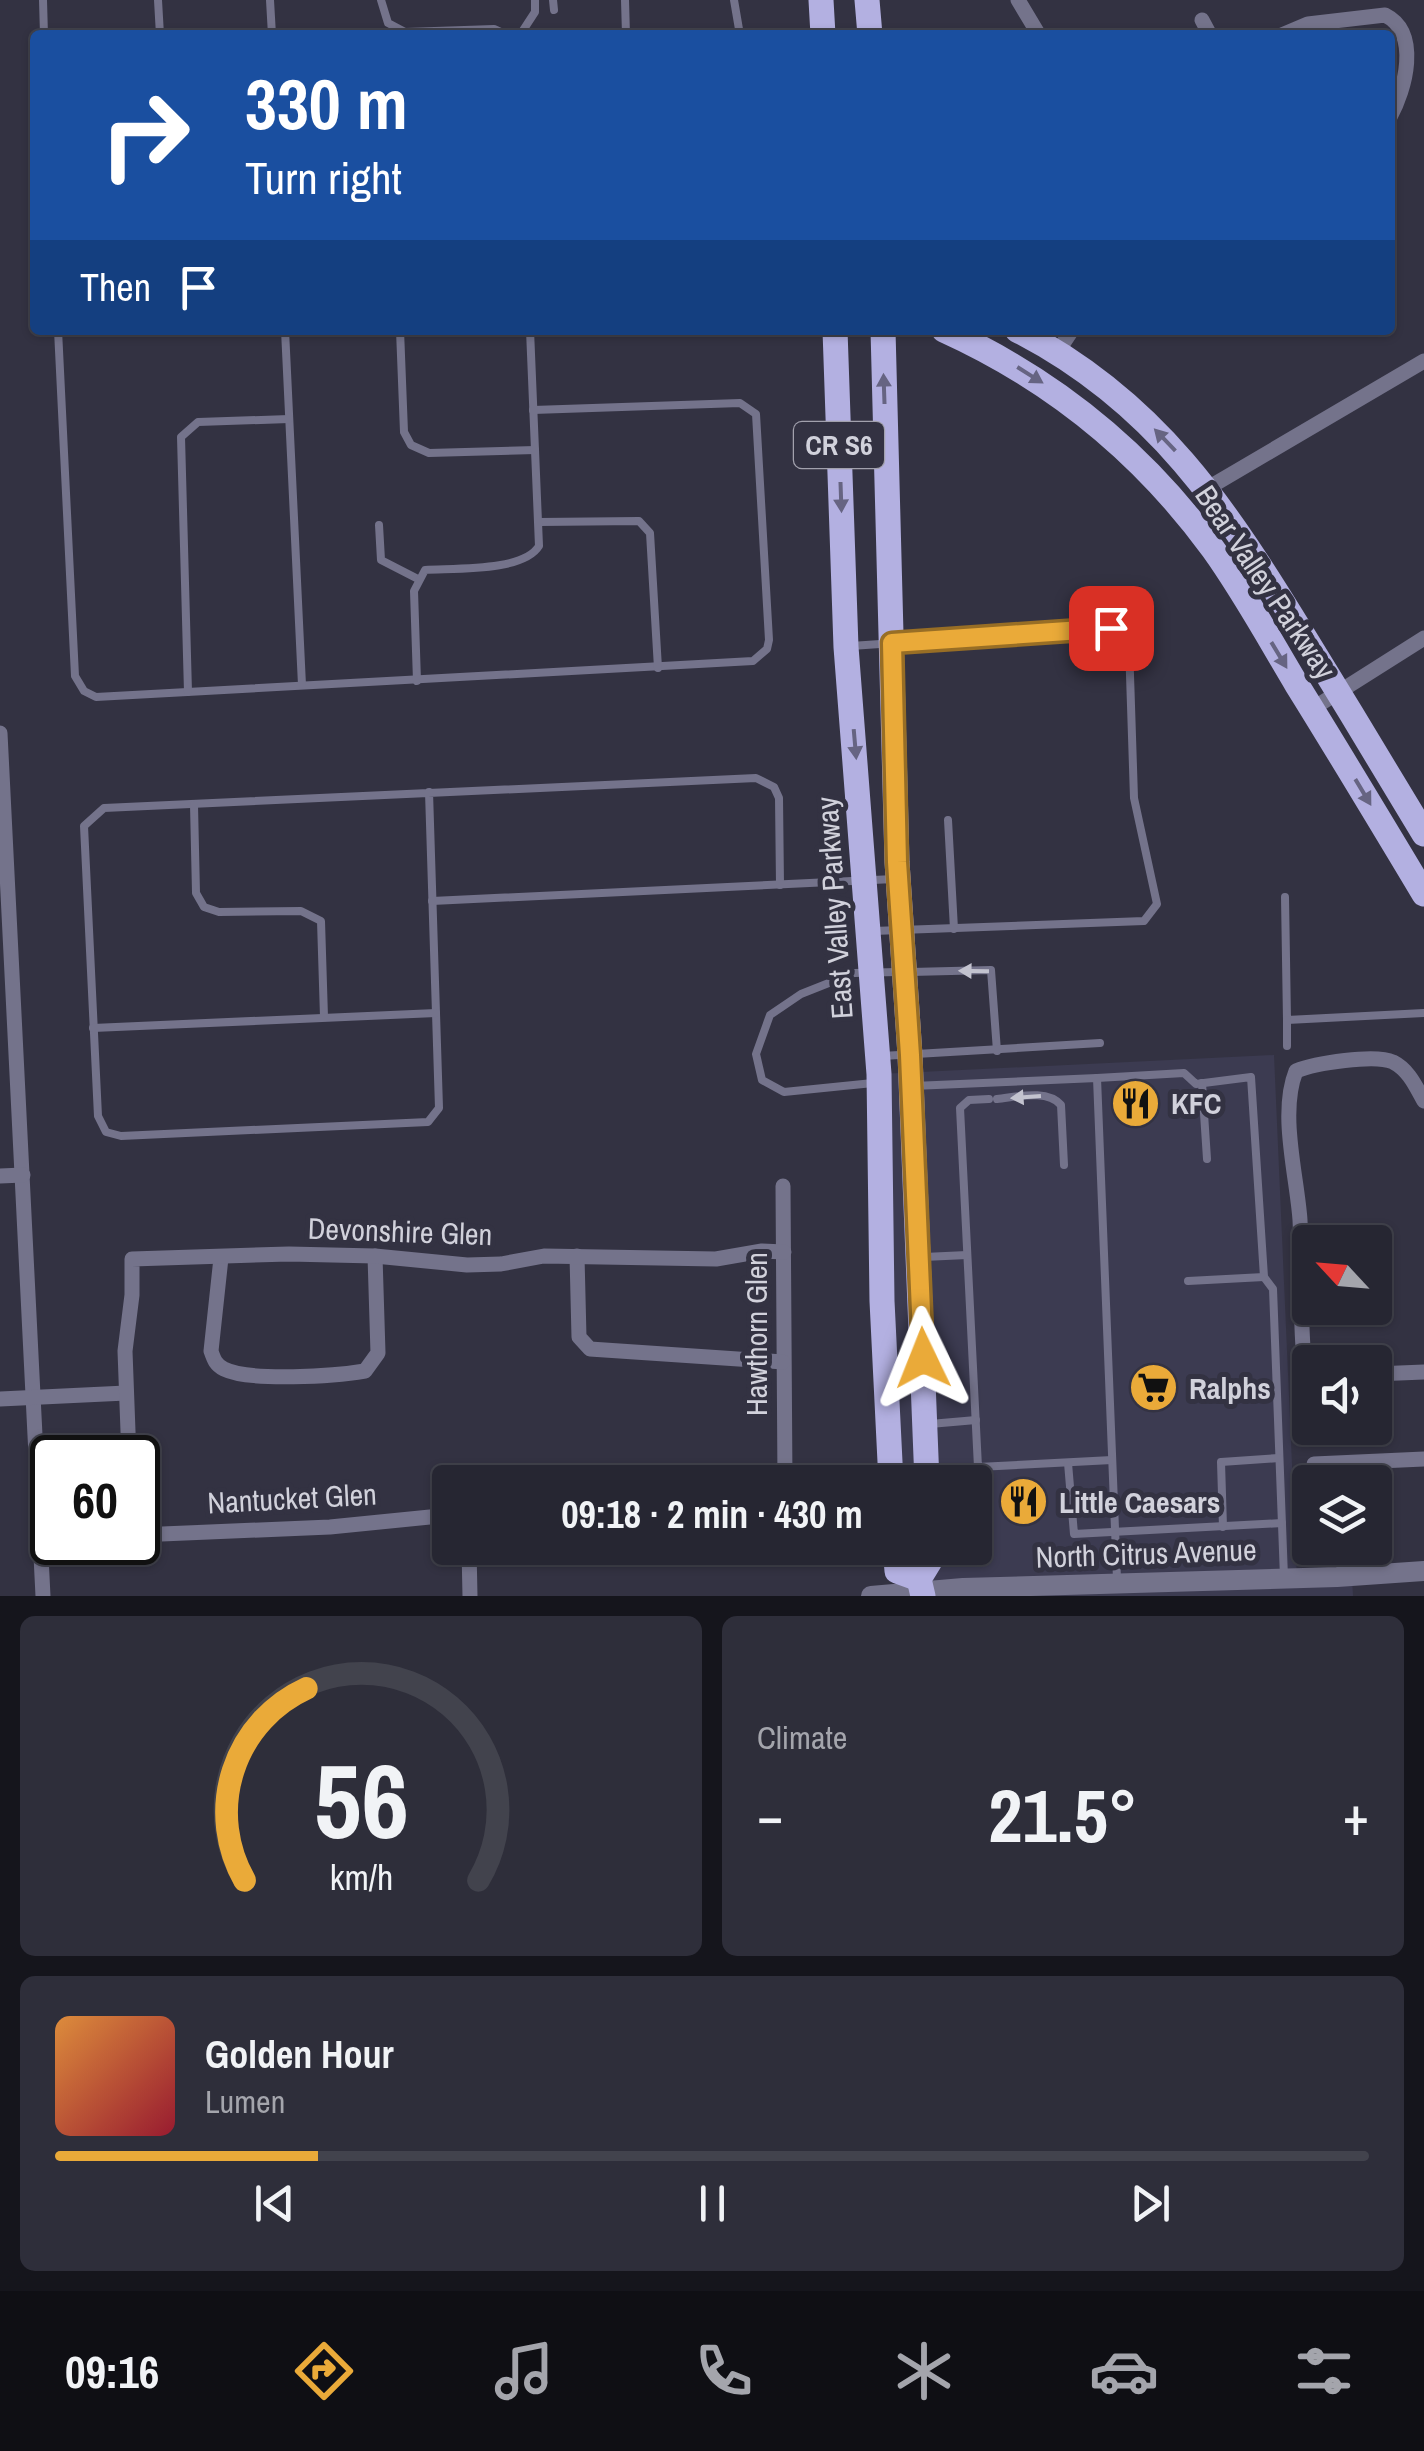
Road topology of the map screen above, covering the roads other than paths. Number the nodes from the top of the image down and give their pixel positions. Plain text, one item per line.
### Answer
1 (42, 0) edge
2 (158, 0) edge
3 (270, 0) edge
4 (381, 0) edge
5 (535, 0) edge
6 (625, 0) edge
7 (734, 0) edge
8 (822, 0) edge
9 (868, 0) edge
10 (1018, 0) edge
11 (44, 30) edge
12 (160, 30) edge
13 (272, 30) edge
14 (401, 30) edge
15 (450, 30) edge
16 (498, 30) edge
17 (523, 30) edge
18 (626, 30) edge
19 (739, 30) edge
20 (823, 30) edge
21 (870, 30) edge
22 (1036, 30) edge
23 (1294, 30) edge
24 (1395, 105) edge
25 (58, 335) edge
26 (285, 335) edge
27 (400, 335) edge
28 (530, 335) edge
29 (835, 335) edge
30 (883, 335) edge
31 (954, 335) edge
32 (1065, 340) edge
33 (1424, 361) edge
34 (533, 410) junction
35 (289, 419) junction
36 (535, 450) junction
37 (1208, 488) junction
38 (539, 522) junction
39 (379, 526) dead end
40 (418, 579) junction
41 (1424, 638) edge
42 (892, 643) junction
43 (846, 646) junction
44 (658, 668) junction
45 (417, 681) junction
46 (302, 685) junction
47 (188, 692) junction
48 (1338, 693) junction
49 (1312, 709) junction
50 (0, 733) edge
51 (429, 792) junction
52 (194, 805) junction
53 (948, 820) dead end
54 (1424, 834) edge
55 (2, 840) edge
56 (898, 878) junction
57 (866, 881) junction
58 (780, 885) junction
59 (1424, 894) edge
60 (1285, 897) dead end
61 (432, 901) junction
62 (4, 909) edge
63 (954, 930) junction
64 (870, 931) junction
65 (901, 931) junction
66 (872, 972) junction
67 (904, 972) junction
68 (436, 1013) junction
69 (1424, 1013) edge
70 (324, 1017) junction
71 (1287, 1020) junction
72 (93, 1028) junction
73 (1100, 1043) dead end
74 (1287, 1046) dead end
75 (996, 1051) junction
76 (910, 1055) junction
77 (878, 1069) junction
78 (1097, 1078) junction
79 (1202, 1083) junction
80 (911, 1086) junction
81 (1424, 1101) edge
82 (1206, 1159) dead end
83 (1064, 1166) dead end
84 (880, 1170) junction
85 (22, 1174) junction
86 (0, 1176) edge
87 (782, 1186) dead end
88 (784, 1252) junction
89 (967, 1255) junction
90 (375, 1256) junction
91 (576, 1256) junction
92 (221, 1258) junction
93 (919, 1258) junction
94 (1264, 1277) junction
95 (1188, 1282) dead end
96 (1303, 1345) edge
97 (783, 1362) junction
98 (1424, 1372) edge
99 (1392, 1373) edge
100 (126, 1392) junction
101 (33, 1397) junction
102 (0, 1399) edge
103 (976, 1420) junction
104 (926, 1424) junction
105 (127, 1435) edge
106 (1279, 1458) junction
107 (1424, 1459) edge
108 (1112, 1460) junction
109 (1068, 1463) junction
110 (1314, 1464) dead end
111 (785, 1465) edge
112 (890, 1465) edge
113 (927, 1465) edge
114 (432, 1516) edge
115 (1282, 1523) junction
116 (1223, 1526) junction
117 (1115, 1533) junction
118 (160, 1534) edge
119 (469, 1565) edge
120 (897, 1565) edge
121 (1424, 1571) edge
122 (1284, 1579) junction
123 (1117, 1584) junction
124 (1313, 1587) edge
125 (1208, 1588) edge
126 (922, 1589) edge
127 (1062, 1591) edge
128 (44, 1596) edge
129 (470, 1596) edge
130 (871, 1596) edge

1 - 11 lane
2 - 12 lane
3 - 13 lane
4 - 14 lane
5 - 17 lane
6 - 18 lane
7 - 19 lane
8 - 20 main road
9 - 21 main road
10 - 22 street
15 - 16 lane
23 - 24 street
25 - 47 lane
26 - 35 lane
27 - 36 lane
28 - 34 lane
29 -> 43 main road, East Valley Parkway / CR S6
42 -> 30 main road, CR S6
31 -> 49 main road, Bear Valley Parkway
37 -> 32 main road, Bear Valley Parkway
33 - 37 street
34 - 36 lane
34 - 44 lane
35 - 46 lane
35 - 47 lane
36 - 38 lane
37 - 48 main road, Bear Valley Parkway
38 - 40 lane
38 - 44 lane
39 - 40 lane
40 - 45 lane
41 - 48 street
42 - 43 lane
42 - 56 main road, CR S6
42 - 63 lane
43 -> 57 main road, East Valley Parkway / CR S6
44 - 45 lane
45 - 46 lane
46 - 47 lane
48 - 49 street
48 - 54 main road, Bear Valley Parkway
49 -> 59 main road, Bear Valley Parkway
50 - 55 street
51 - 52 lane
51 - 58 lane
51 - 61 lane
52 - 70 lane
52 - 72 lane
53 - 63 lane
55 - 62 street
56 - 57 lane
56 - 65 main road, CR S6
57 - 58 lane
57 - 64 main road, East Valley Parkway / CR S6
58 - 61 lane
60 - 71 lane
61 - 68 lane
62 - 85 street
63 - 65 lane
64 - 65 lane
64 - 66 main road, East Valley Parkway / CR S6
65 - 67 main road, CR S6
66 - 67 lane
66 - 77 main road, East Valley Parkway / CR S6
66 - 77 lane
75 -> 67 lane
67 - 76 main road, CR S6
68 - 70 lane
68 - 72 lane
69 - 71 lane
70 - 72 lane
71 - 74 lane
73 - 75 lane
75 - 76 lane
76 - 77 lane
76 - 80 main road, CR S6
77 - 84 main road, East Valley Parkway / CR S6
78 - 79 lane
78 - 80 lane
78 - 108 lane
79 - 82 lane
79 - 94 lane
80 - 93 main road, CR S6
81 - 96 street
83 -> 89 lane
84 - 93 main road
84 - 112 main road, East Valley Parkway / CR S6
85 - 86 street
85 - 101 street
87 - 88 street, Hawthorn Glen
88 - 91 street, Devonshire Glen
88 - 97 street, Hawthorn Glen
89 - 93 lane
89 - 103 lane
90 - 91 street, Devonshire Glen
90 - 92 street, Devonshire Glen
90 - 92 street
91 - 97 street
92 - 100 street, Devonshire Glen
93 - 104 main road, CR S6
94 - 95 lane
94 - 106 lane
97 - 111 street, Hawthorn Glen
98 - 99 street
100 - 101 street
100 - 105 street
101 - 102 street
101 - 128 street
103 - 104 lane
103 - 109 lane
104 - 113 main road, CR S6
106 - 115 lane
106 - 116 lane
107 - 110 street
108 - 109 lane
108 - 117 lane
109 - 117 lane
114 - 118 street, Nantucket Glen
115 - 116 lane
115 - 122 lane
116 - 117 lane
117 - 123 lane
119 - 129 street
120 - 126 main road
121 - 124 street, North Citrus Avenue
122 - 124 street, North Citrus Avenue
122 - 125 street, North Citrus Avenue
123 - 125 street, North Citrus Avenue
123 - 127 street, North Citrus Avenue
126 - 127 street, North Citrus Avenue
126 - 130 street, North Citrus Avenue

